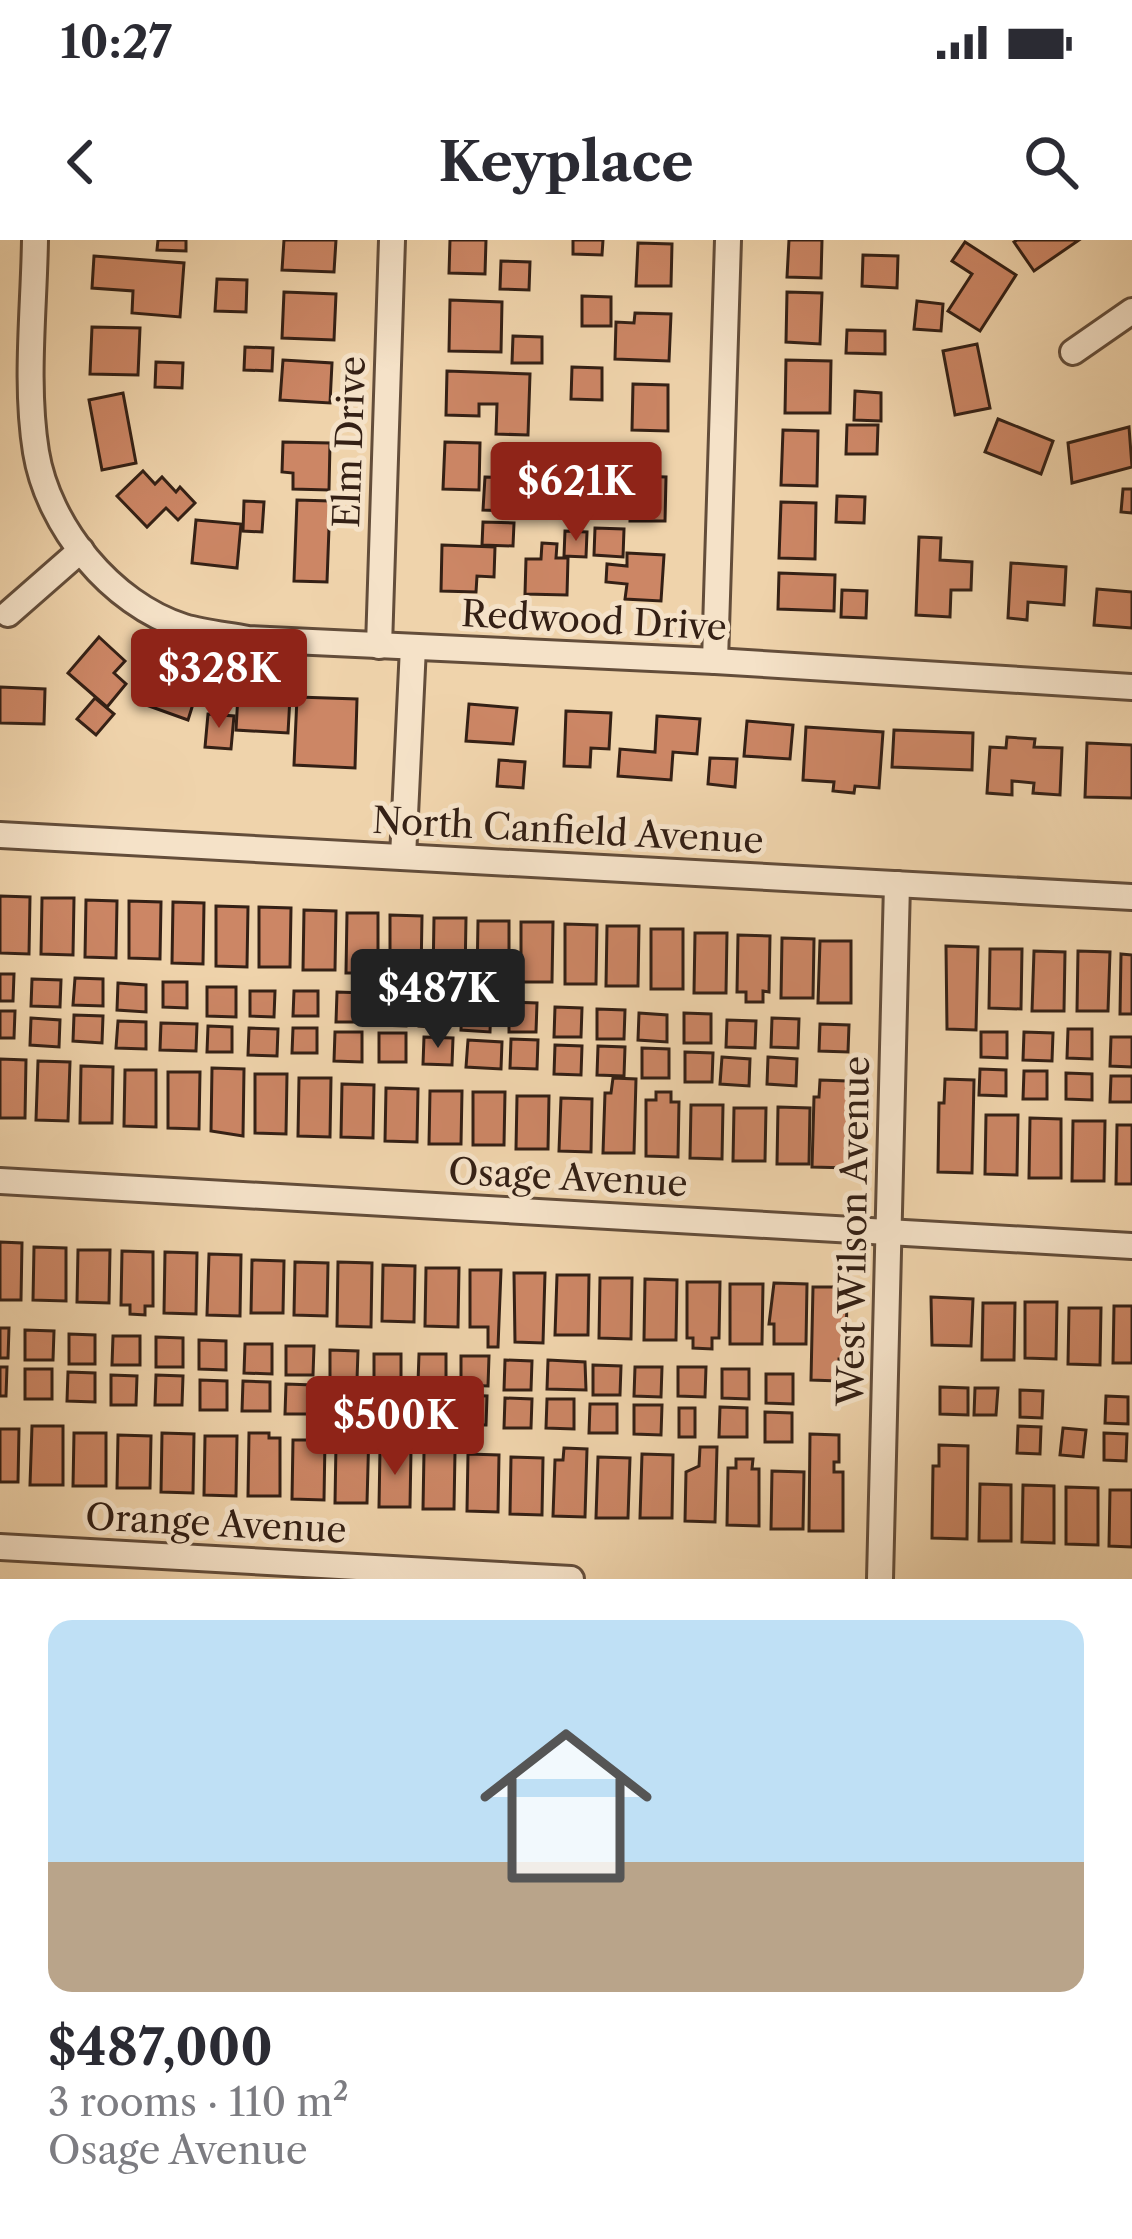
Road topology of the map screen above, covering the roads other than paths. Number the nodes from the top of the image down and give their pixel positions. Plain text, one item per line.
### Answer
1 (35, 240) edge
2 (392, 240) edge
3 (728, 240) edge
4 (1132, 311) edge
5 (1073, 352) dead end
6 (81, 550) junction
7 (8, 614) dead end
8 (379, 646) junction
9 (413, 647) junction
10 (715, 661) junction
11 (1132, 686) edge
12 (0, 835) edge
13 (403, 857) junction
14 (897, 884) junction
15 (1132, 897) edge
16 (0, 1181) edge
17 (889, 1232) junction
18 (1132, 1246) edge
19 (0, 1546) edge
20 (571, 1579) edge
21 (880, 1579) edge

1 - 6 street, Redwood Drive
2 - 8 street, Elm Drive
3 - 10 street
4 - 5 street
6 - 7 street
6 - 8 street, Redwood Drive
8 - 9 street, Redwood Drive
9 - 10 street, Redwood Drive
9 - 13 street
10 - 11 street, Redwood Drive
12 - 13 street, North Canfield Avenue
13 - 14 street, North Canfield Avenue
14 - 15 street, North Canfield Avenue
14 - 17 street, West Wilson Avenue
16 - 17 street, Osage Avenue
17 - 18 street, Osage Avenue
17 - 21 street, West Wilson Avenue
19 - 20 street, Orange Avenue

